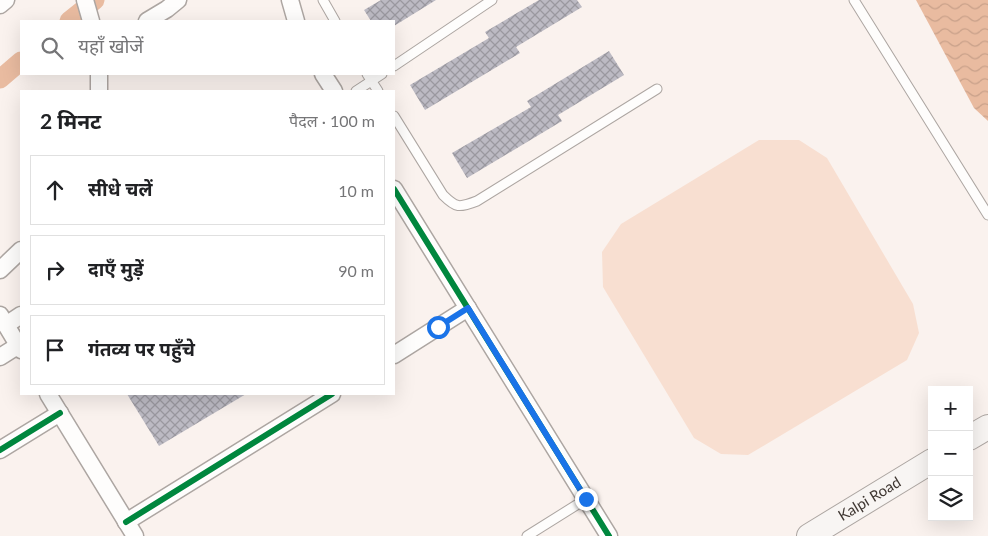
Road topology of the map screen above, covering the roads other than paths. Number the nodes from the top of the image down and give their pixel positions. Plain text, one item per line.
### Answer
1 (6, 0) edge
2 (85, 0) edge
3 (178, 0) edge
4 (290, 0) edge
5 (322, 0) edge
6 (492, 0) edge
7 (854, 0) edge
8 (0, 5) edge
9 (90, 20) edge
10 (149, 20) edge
11 (296, 20) edge
12 (334, 20) edge
13 (395, 65) edge
14 (99, 75) edge
15 (325, 75) edge
16 (369, 77) edge
17 (657, 89) dead end
18 (99, 90) edge
19 (333, 90) edge
20 (357, 90) edge
21 (377, 90) edge
22 (395, 118) edge
23 (395, 191) edge
24 (988, 215) edge
25 (20, 251) edge
26 (0, 270) edge
27 (468, 308) junction
28 (20, 315) edge
29 (3, 320) edge
30 (20, 347) edge
31 (395, 354) edge
32 (0, 357) edge
33 (49, 395) edge
34 (331, 395) edge
35 (60, 413) junction
36 (988, 426) edge
37 (973, 435) edge
38 (0, 450) edge
39 (928, 463) edge
40 (586, 499) junction
41 (130, 529) edge
42 (527, 536) edge
43 (609, 536) edge
44 (809, 536) edge

1 - 8 street
2 - 9 street
3 - 10 street
4 - 11 street
5 - 12 lane
6 - 13 lane
7 - 24 lane
14 - 18 street
15 - 19 street
16 - 20 lane
16 - 21 lane
17 - 22 lane
23 - 27 street
25 - 26 street
27 - 31 street
27 - 40 street
28 - 29 street
29 - 30 street
30 - 32 street
33 - 35 street
34 - 41 street
35 - 38 street
35 - 41 street
36 - 37 main road
39 - 44 main road, Kalpi Road
40 - 42 lane
40 - 43 street

